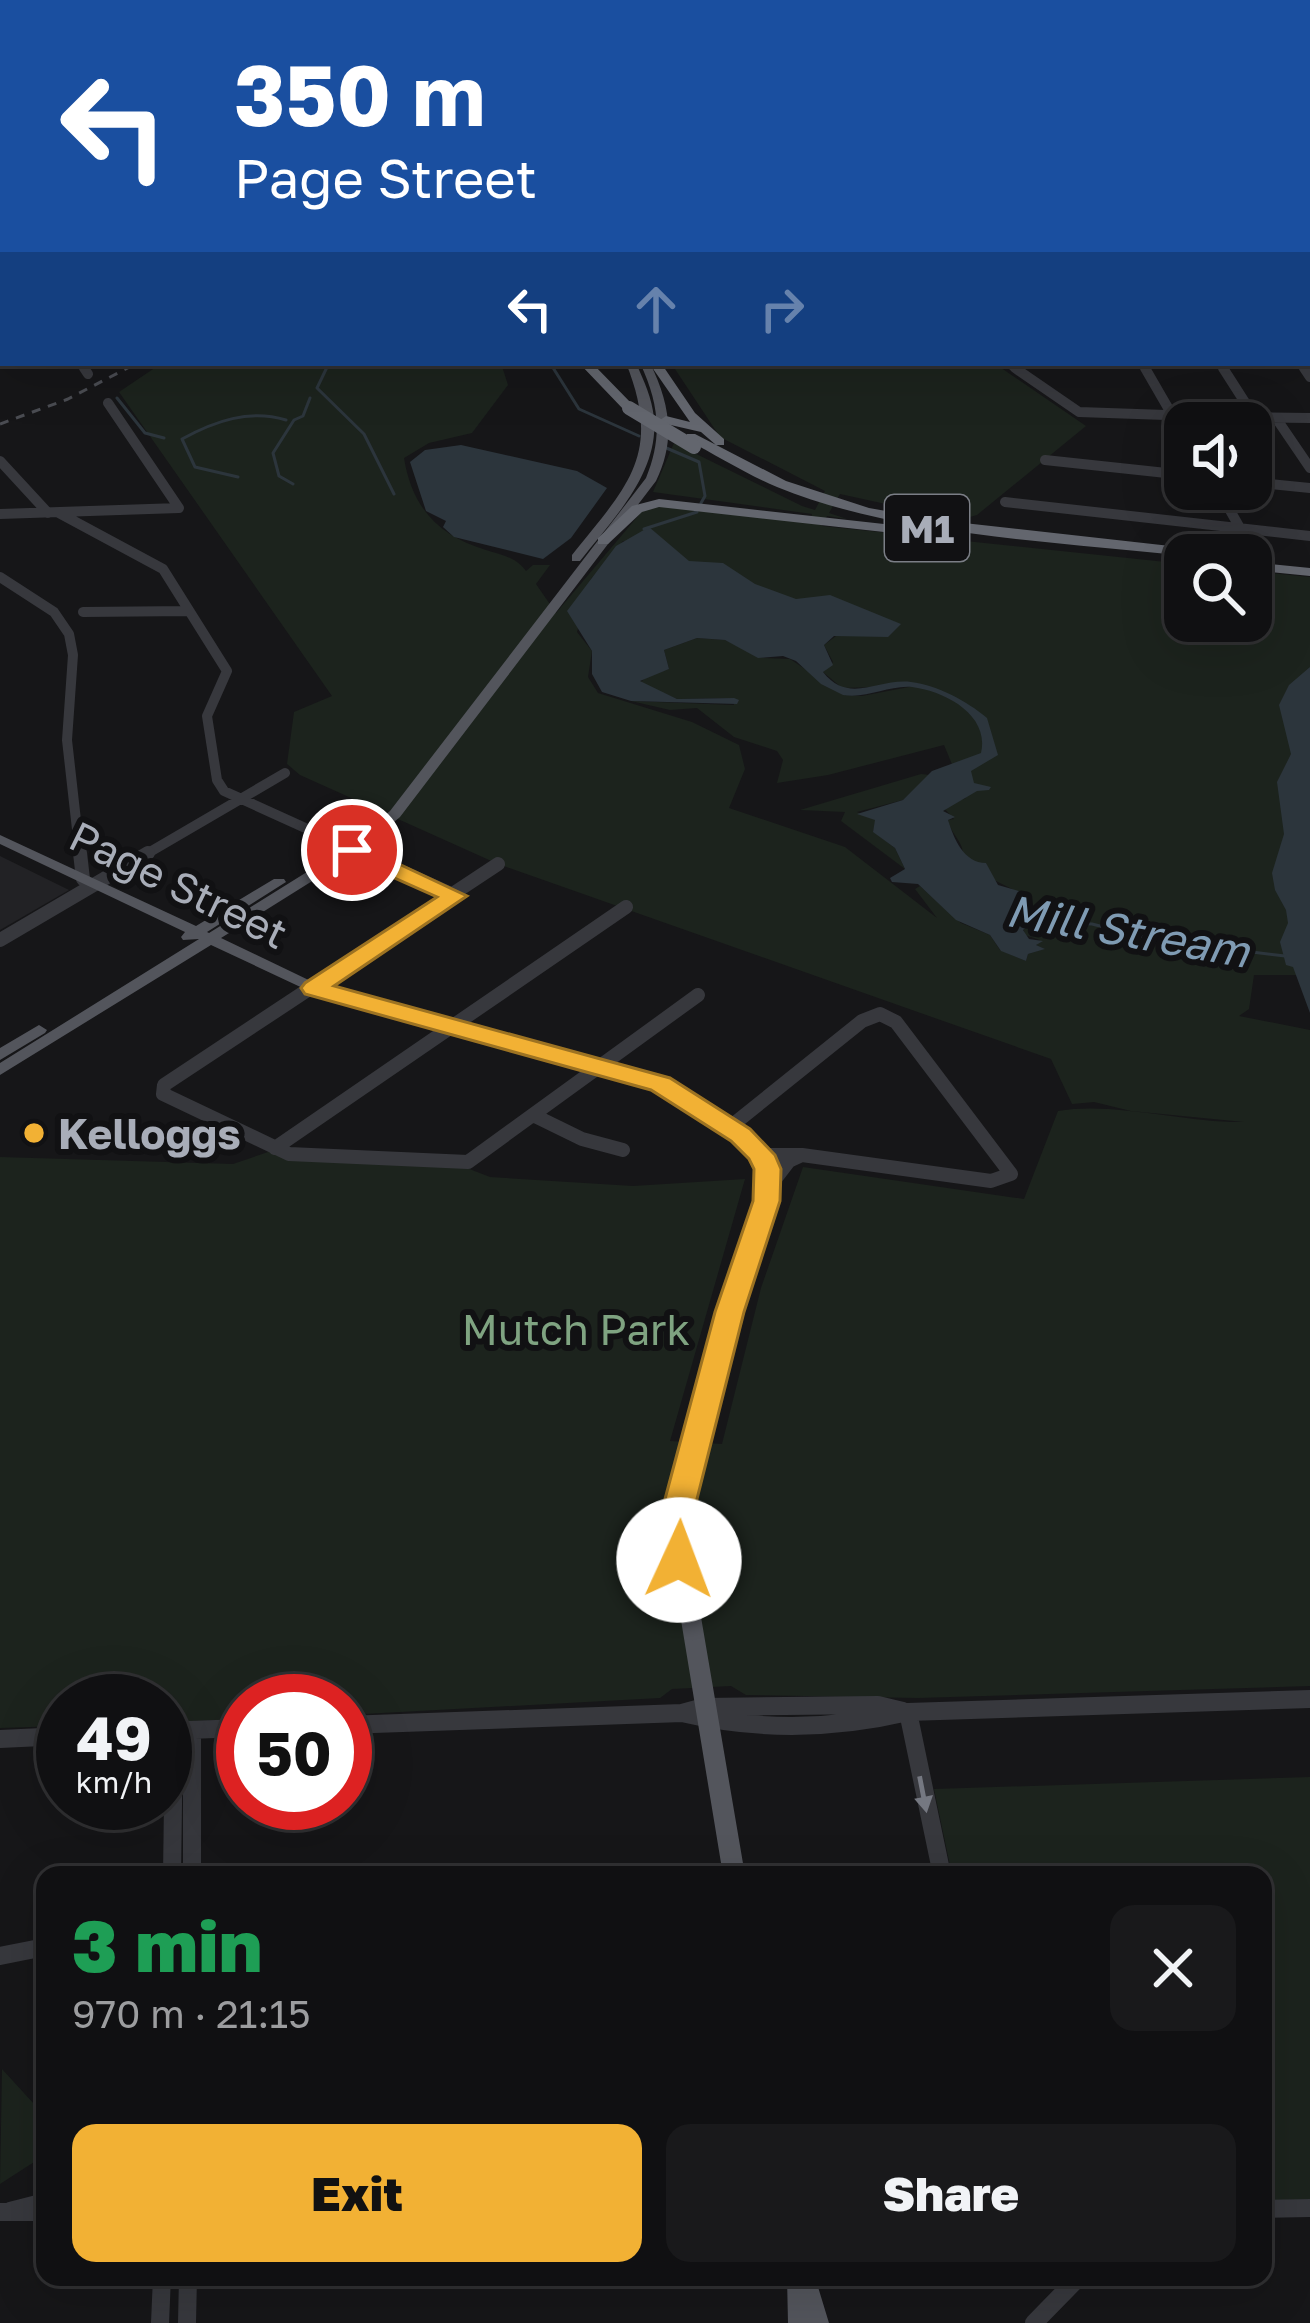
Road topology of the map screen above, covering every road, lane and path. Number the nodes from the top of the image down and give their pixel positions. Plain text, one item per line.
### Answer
1 (82, 366) edge
2 (588, 366) edge
3 (599, 366) edge
4 (632, 366) edge
5 (646, 366) edge
6 (657, 366) edge
7 (1010, 366) edge
8 (1144, 366) edge
9 (1222, 366) edge
10 (88, 374) dead end
11 (1165, 402) edge
12 (1245, 402) edge
13 (108, 403) dead end
14 (630, 404) junction
15 (1164, 416) edge
16 (1272, 418) edge
17 (1276, 418) junction
18 (1310, 418) edge
19 (666, 420) junction
20 (697, 438) junction
21 (656, 443) junction
22 (1045, 460) dead end
23 (0, 461) edge
24 (1310, 468) edge
25 (1164, 473) edge
26 (1272, 484) edge
27 (1310, 488) edge
28 (637, 491) junction
29 (1005, 502) dead end
30 (693, 505) junction
31 (826, 508) junction
32 (1230, 510) edge
33 (53, 513) junction
34 (0, 514) edge
35 (1240, 528) junction
36 (1310, 536) edge
37 (603, 542) junction
38 (1164, 549) edge
39 (1164, 557) edge
40 (1272, 565) edge
41 (1310, 569) edge
42 (0, 577) edge
43 (189, 611) junction
44 (83, 613) dead end
45 (285, 773) dead end
46 (239, 799) junction
47 (0, 838) edge
48 (346, 847) junction
49 (498, 864) dead end
50 (89, 882) junction
51 (455, 896) junction
52 (269, 902) junction
53 (626, 907) dead end
54 (202, 936) junction
55 (0, 940) edge
56 (264, 964) junction
57 (314, 988) junction
58 (698, 995) dead end
59 (452, 1027) junction
60 (0, 1055) edge
61 (604, 1065) junction
62 (0, 1070) edge
63 (536, 1116) junction
64 (730, 1127) junction
65 (274, 1148) junction
66 (622, 1150) dead end
67 (761, 1155) junction
68 (802, 1155) junction
69 (769, 1187) junction
70 (1310, 1699) edge
71 (908, 1712) junction
72 (706, 1713) junction
73 (372, 1724) edge
74 (36, 1737) edge
75 (0, 1739) edge
76 (174, 1830) edge
77 (187, 1830) edge
78 (172, 1866) edge
79 (191, 1866) edge
80 (732, 1866) edge
81 (940, 1866) edge
82 (36, 1951) edge
83 (0, 1956) edge
84 (36, 2204) edge
85 (1272, 2210) edge
86 (5, 2211) edge
87 (36, 2212) edge
88 (1308, 2214) edge
89 (162, 2286) edge
90 (188, 2286) edge
91 (801, 2286) edge
92 (804, 2286) edge
93 (1070, 2286) edge
94 (160, 2323) edge
95 (187, 2323) edge
96 (800, 2323) edge
97 (817, 2323) edge
98 (1034, 2323) edge

1 - 10 street
2 - 14 highway, M1
3 - 14 highway, M1
4 - 21 main road
5 - 19 main road
6 - 20 highway
7 - 15 street
8 - 11 street
9 - 12 street
13 - 33 street
14 - 20 highway, M1, bridge
16 - 17 street
17 - 18 street
17 - 24 street
19 - 20 highway
19 - 21 main road
20 - 31 highway, M1
21 - 28 main road
21 - 28 main road
22 - 25 street
23 - 33 street
26 - 27 street
28 - 30 highway
28 - 37 main road
28 - 48 main road
29 - 35 street
30 - 31 highway
30 - 37 highway
31 - 38 highway, M1
31 - 39 highway, M1
32 - 35 street
33 - 34 street
33 - 43 street
35 - 36 street
37 - 48 main road
40 - 41 highway
42 - 50 street
43 - 44 street
43 - 46 street
45 - 46 street
46 - 48 street
46 - 50 street
47 - 50 main road, Page Street
48 - 51 street
48 - 52 main road
48 - 54 main road
49 - 51 street
50 - 54 main road, Page Street
50 - 55 street
51 - 57 street
52 - 54 main road
52 - 56 main road
53 - 59 street
54 - 56 main road, Page Street
54 - 60 main road
54 - 62 main road
56 - 57 main road, Page Street
57 - 59 main road, Page Street
57 - 65 street
58 - 61 street
59 - 61 main road, Page Street
59 - 65 street
61 - 63 street
61 - 64 main road, Page Street
63 - 65 street
63 - 66 street
64 - 67 main road, Page Street
64 - 68 street
67 - 68 street
67 - 69 main road
68 - 69 street
69 - 72 main road
70 - 71 street
71 - 72 street
71 -> 81 street
72 - 73 street
72 - 80 main road
74 - 75 street
76 - 78 street
77 - 79 street
82 - 83 street
84 - 86 street
85 - 88 street
86 - 87 street
89 - 94 street
90 - 95 street
91 - 96 main road
92 - 97 main road
93 - 98 street

